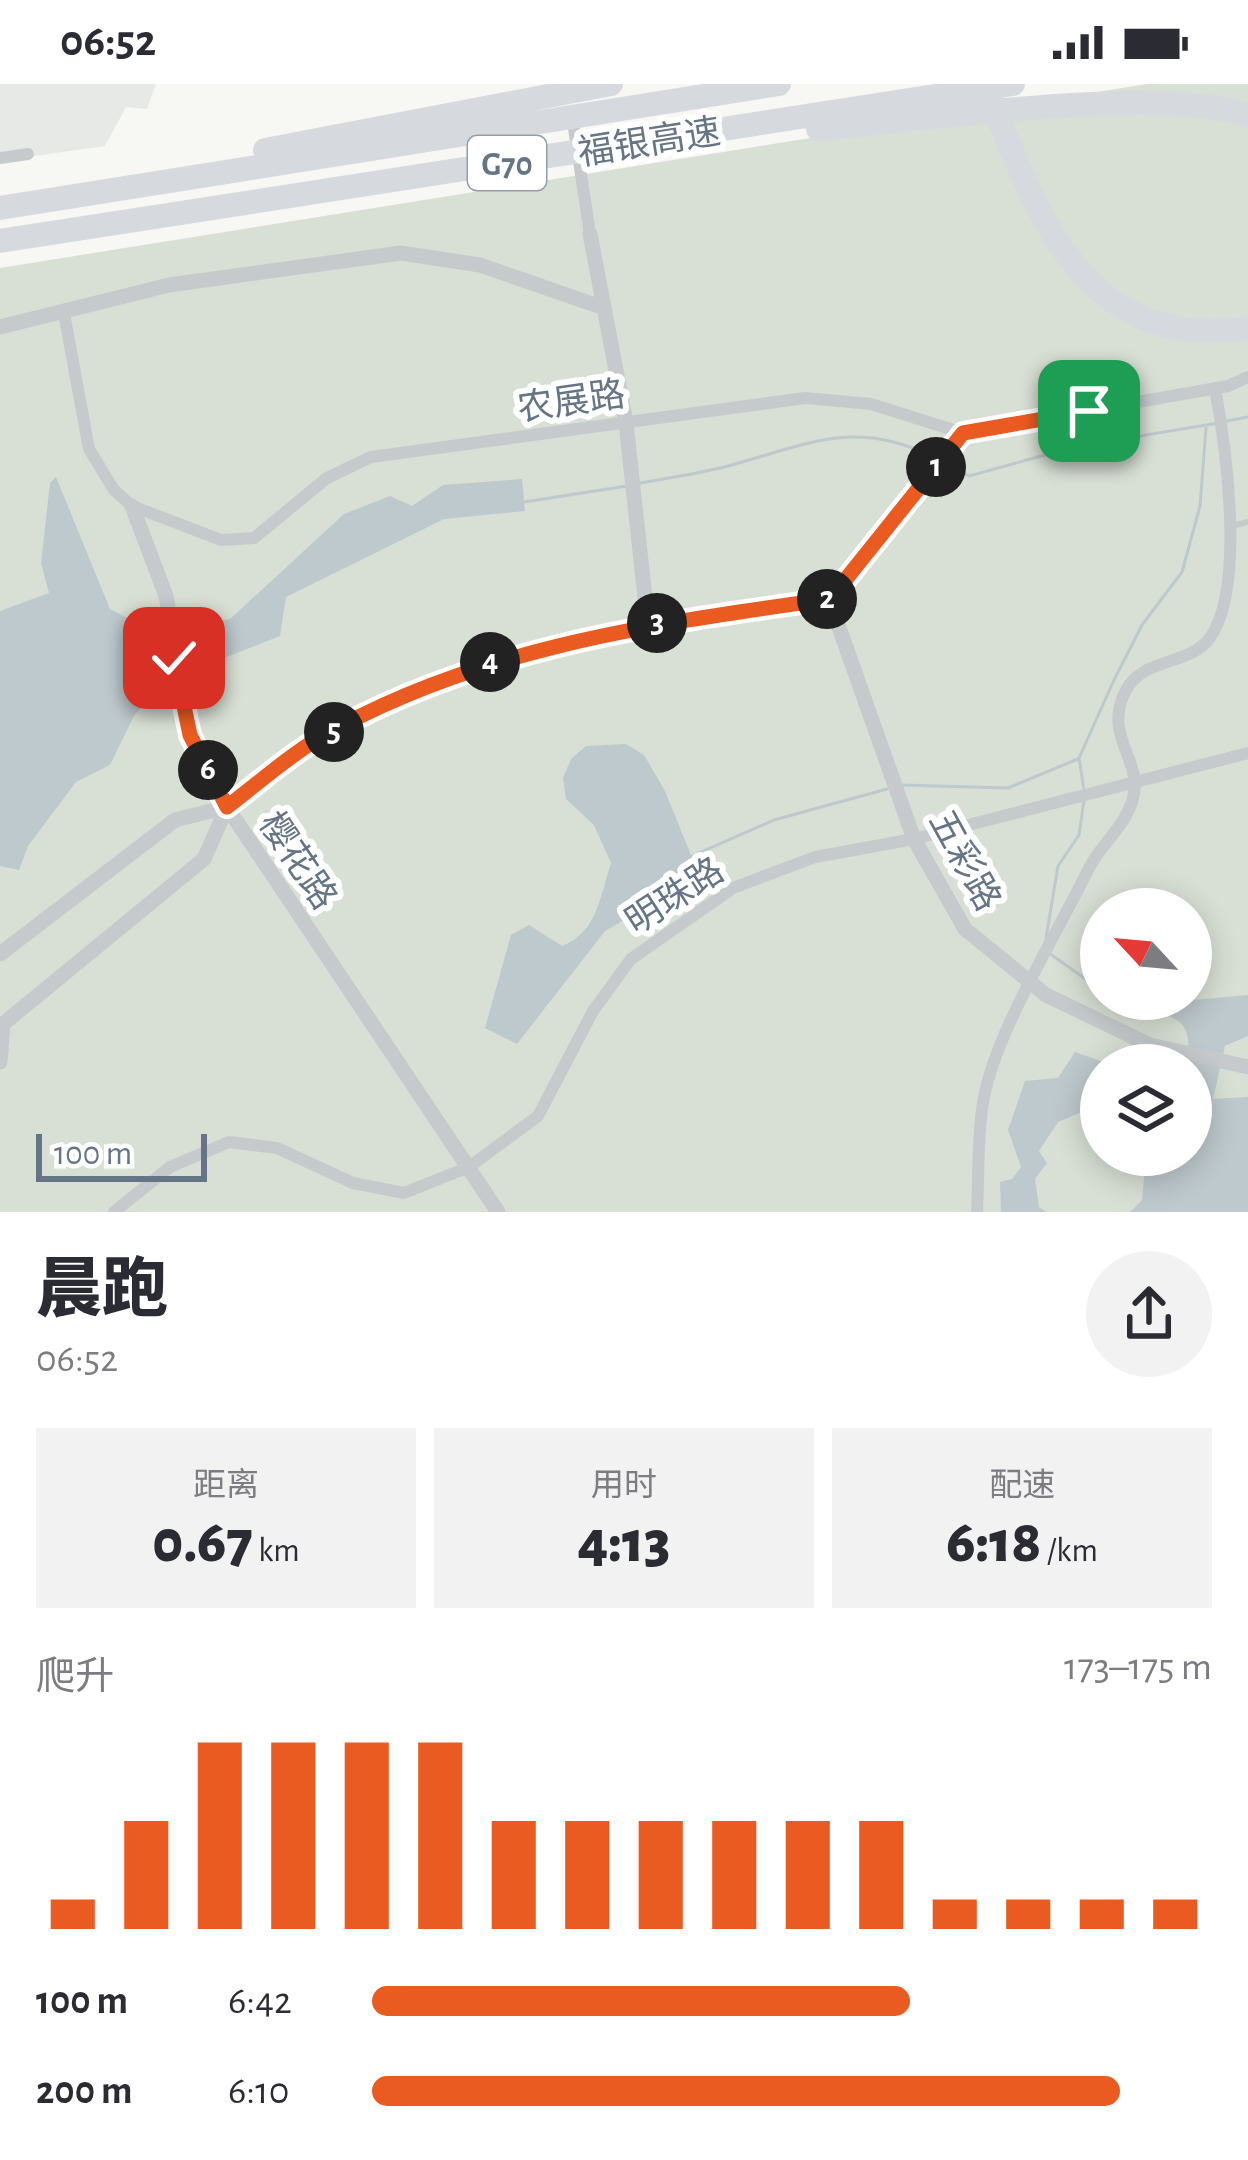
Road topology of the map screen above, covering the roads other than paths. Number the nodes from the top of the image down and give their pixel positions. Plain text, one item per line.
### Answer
1 (567, 84) edge
2 (610, 84) edge
3 (779, 84) edge
4 (985, 84) edge
5 (998, 84) edge
6 (1013, 84) edge
7 (1248, 116) edge
8 (606, 148) junction
9 (28, 154) dead end
10 (1020, 157) junction
11 (0, 158) edge
12 (108, 192) junction
13 (0, 208) edge
14 (590, 234) joint
15 (0, 242) edge
16 (604, 308) junction
17 (64, 314) junction
18 (1248, 314) edge
19 (0, 327) edge
20 (1248, 328) edge
21 (1248, 377) edge
22 (1216, 388) junction
23 (626, 423) junction
24 (963, 433) junction
25 (131, 506) junction
26 (1248, 522) edge
27 (1228, 528) junction
28 (830, 599) junction
29 (648, 625) junction
30 (1248, 753) edge
31 (1137, 779) junction
32 (227, 807) junction
33 (914, 839) junction
34 (0, 954) edge
35 (1032, 984) junction
36 (0, 1062) edge
37 (1248, 1067) edge
38 (469, 1167) junction
39 (114, 1212) edge
40 (498, 1212) edge
41 (977, 1212) edge

1 - 14 street
2 - 12 highway
3 - 12 highway, 福银高速 / G70
4 - 10 highway
5 - 10 highway
6 - 8 highway, 福银高速 / G70
7 - 8 highway
8 - 15 highway, 福银高速 / G70
9 - 11 street
10 - 18 highway
10 - 20 highway
12 - 13 highway, 福银高速 / G70
14 - 16 street
16 - 17 street
16 - 23 street
17 - 19 street
17 - 25 street
21 - 22 street, 农展路
22 - 24 street, 农展路
22 - 27 street
23 - 24 street, 农展路
23 - 25 street, 农展路
23 - 29 street
24 - 28 street
25 - 32 street, 樱花路
26 - 27 lane
27 - 31 street
28 - 29 street
28 - 33 street, 五彩路
29 - 32 street
30 - 31 street, 明珠路
31 - 33 street, 明珠路
31 - 35 street
32 - 34 street
32 - 36 street
32 - 38 street, 樱花路
33 - 35 street, 五彩路
33 - 38 street, 明珠路
35 - 37 street, 五彩路
35 - 41 street
38 - 39 street, 明珠路
38 - 40 street, 樱花路

